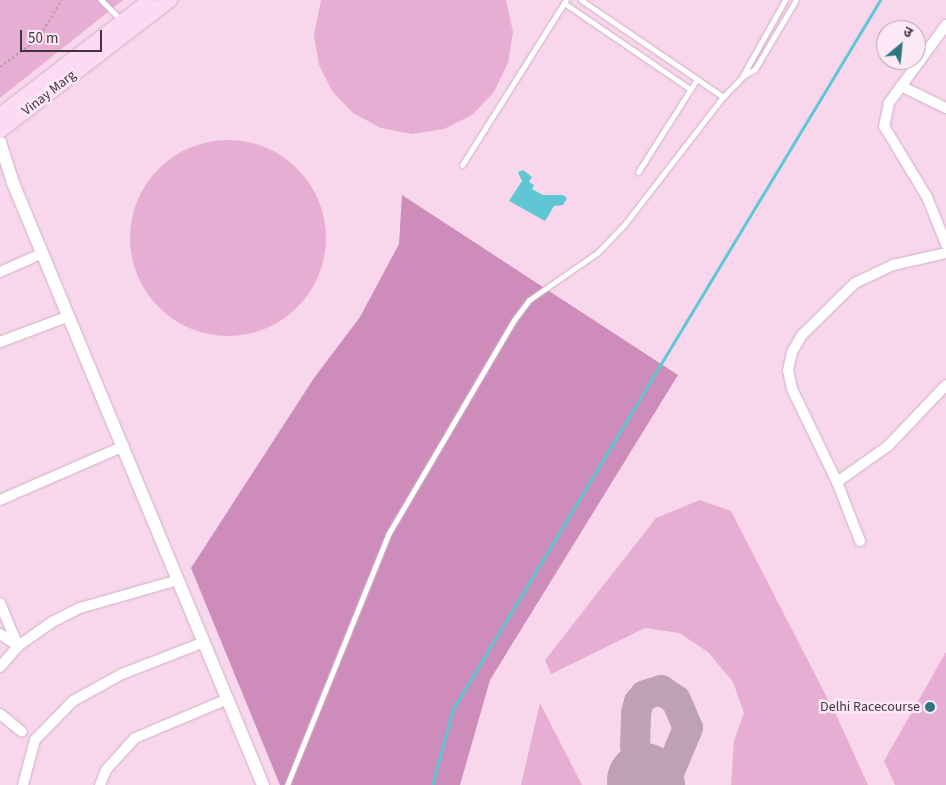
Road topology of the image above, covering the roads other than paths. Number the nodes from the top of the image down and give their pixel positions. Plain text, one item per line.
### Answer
1 (101, 0) edge
2 (150, 0) edge
3 (170, 0) edge
4 (581, 0) edge
5 (785, 0) edge
6 (796, 0) edge
7 (565, 1) edge
8 (123, 21) junction
9 (946, 25) edge
10 (743, 76) junction
11 (697, 79) junction
12 (901, 86) junction
13 (690, 89) junction
14 (723, 97) junction
15 (946, 108) edge
16 (0, 115) edge
17 (0, 131) edge
18 (0, 142) edge
19 (462, 165) dead end
20 (638, 172) dead end
21 (946, 244) edge
22 (43, 253) junction
23 (946, 254) edge
24 (0, 272) edge
25 (69, 316) junction
26 (0, 342) edge
27 (946, 385) edge
28 (124, 446) junction
29 (836, 482) junction
30 (0, 500) edge
31 (860, 541) dead end
32 (178, 580) junction
33 (0, 603) edge
34 (0, 634) edge
35 (204, 642) junction
36 (18, 646) junction
37 (0, 667) edge
38 (228, 699) junction
39 (0, 714) edge
40 (22, 732) dead end
41 (23, 785) edge
42 (100, 785) edge
43 (263, 785) edge
44 (287, 785) edge

1 - 8 lane
2 - 8 main road, Vinay Marg
3 - 17 main road, Vinay Marg
4 - 11 lane
5 - 10 lane
6 - 10 lane
7 - 13 lane
7 - 19 lane
8 - 16 main road, Vinay Marg
9 - 12 street
10 - 14 lane
11 - 13 lane
11 - 14 lane
12 - 15 street
12 - 21 street
13 - 20 lane
14 - 44 lane
18 - 22 street
22 - 24 street
22 - 25 street
23 - 29 street
25 - 26 street
25 - 28 street
27 - 29 street
28 - 30 street
28 - 32 street
29 - 31 street
32 - 35 street
32 - 36 street
33 - 36 street
34 - 36 street
35 - 38 street
35 - 41 street
36 - 37 street
38 - 42 street
38 - 43 street
39 - 40 street

